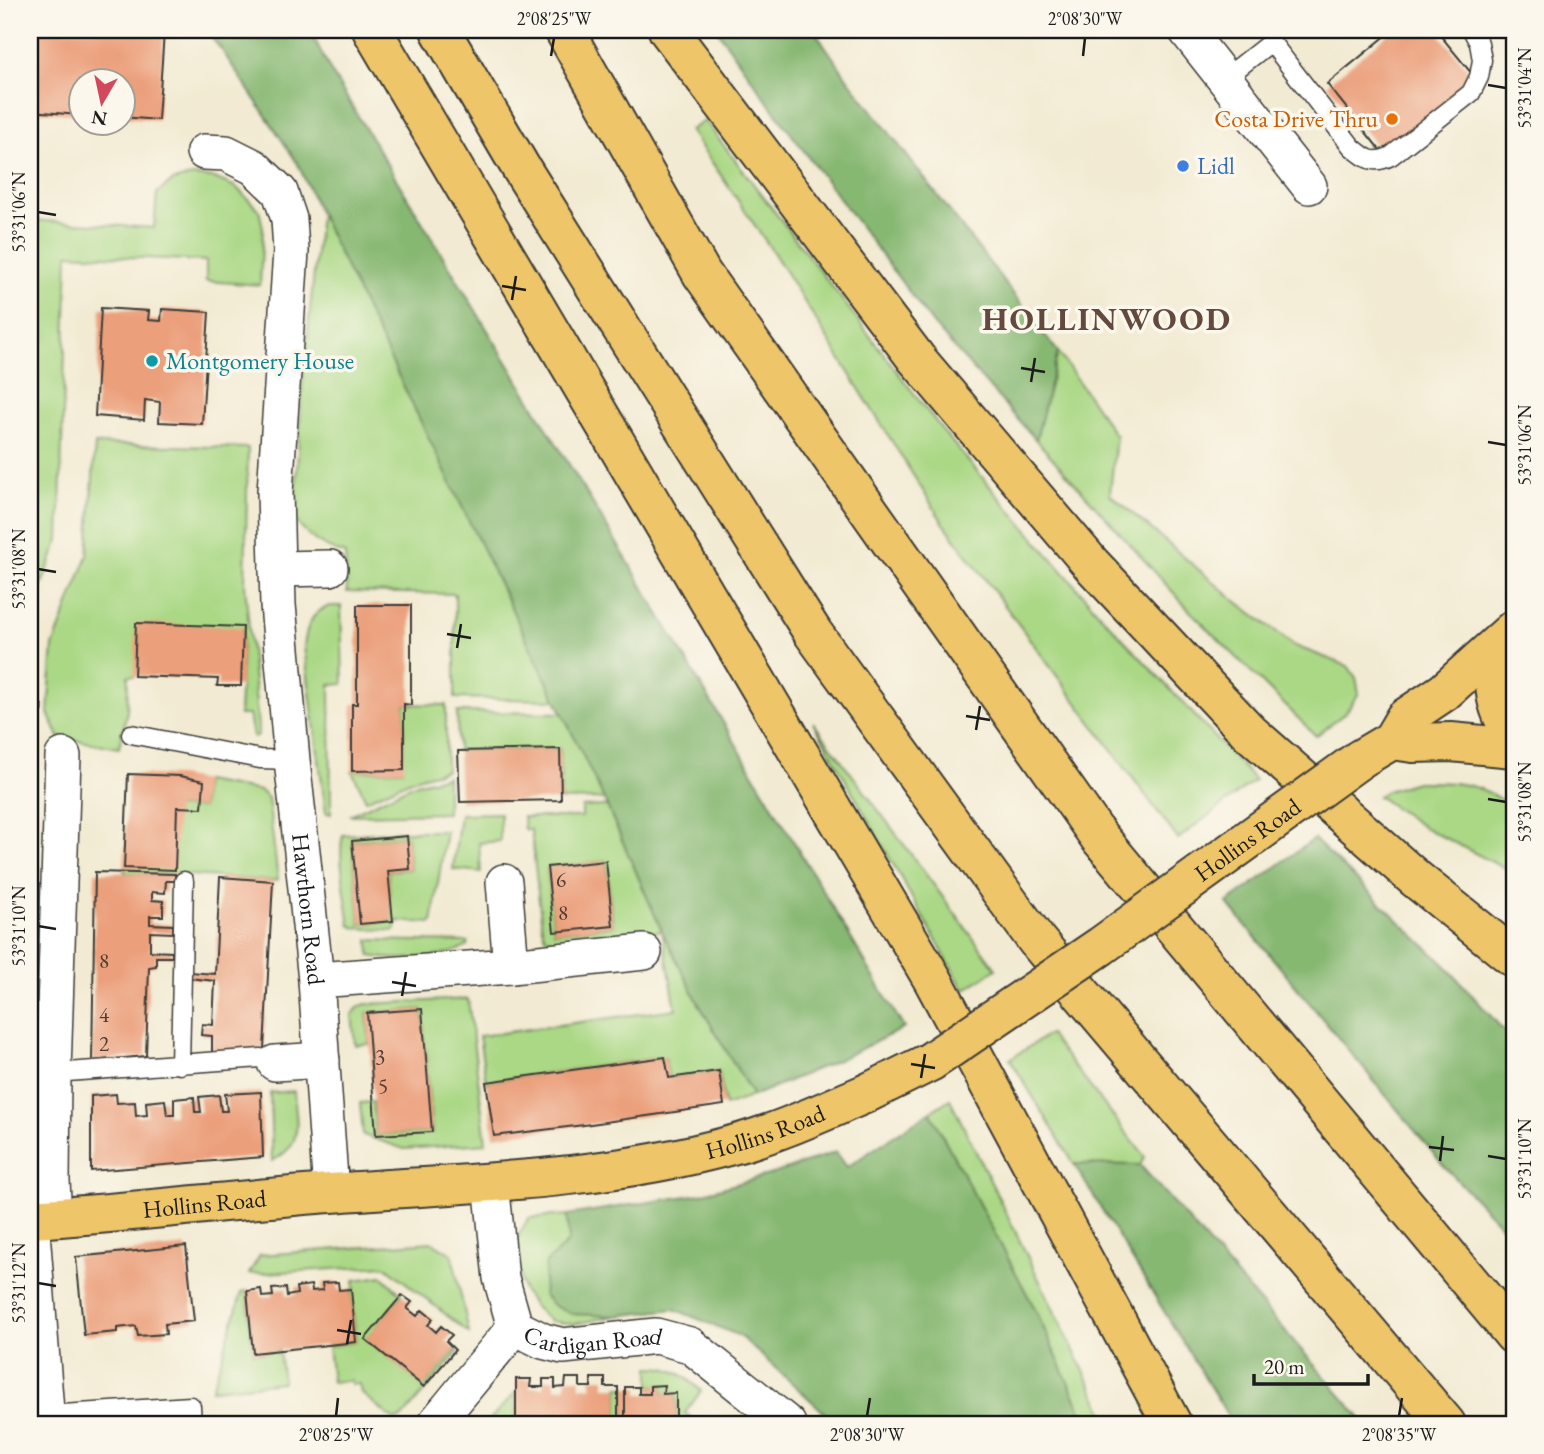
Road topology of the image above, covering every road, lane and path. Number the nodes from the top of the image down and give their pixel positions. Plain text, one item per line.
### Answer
1 (372, 30) edge
2 (440, 30) edge
3 (564, 30) edge
4 (668, 30) edge
5 (1186, 30) edge
6 (1472, 30) edge
7 (1224, 79) junction
8 (204, 152) dead end
9 (1309, 186) dead end
10 (330, 568) dead end
11 (277, 569) junction
12 (1512, 631) edge
13 (131, 734) dead end
14 (1514, 736) edge
15 (1514, 748) edge
16 (1376, 749) junction
17 (63, 756) dead end
18 (292, 760) junction
19 (184, 881) dead end
20 (505, 881) dead end
21 (644, 953) dead end
22 (1514, 958) edge
23 (511, 966) junction
24 (316, 980) junction
25 (322, 1059) junction
26 (275, 1063) joint
27 (180, 1065) junction
28 (41, 1074) edge
29 (491, 1183) junction
30 (331, 1193) junction
31 (38, 1219) edge
32 (515, 1326) junction
33 (1514, 1335) edge
34 (36, 1364) edge
35 (47, 1420) edge
36 (192, 1424) edge
37 (435, 1424) edge
38 (788, 1424) edge
39 (1172, 1424) edge
40 (1446, 1424) edge

1 - 39 main road
2 - 40 main road
3 - 33 main road
4 - 22 main road
5 - 7 street
6 - 7 lane
7 - 9 street
8 - 11 street, Hawthorn Road
10 - 11 street
11 - 18 street, Hawthorn Road
12 - 14 main road, Hollins Road
12 - 16 main road, Hollins Road
13 - 18 lane
15 - 16 main road
16 - 29 main road, Hollins Road, bridge
17 - 28 street
18 - 24 street, Hawthorn Road
19 - 27 lane
20 - 23 street
21 - 23 street
23 - 24 street
24 - 25 street, Hawthorn Road
25 - 26 street
25 - 30 street, Hawthorn Road
26 - 27 lane
27 - 28 lane
28 - 31 street
29 - 30 main road, Hollins Road
29 - 32 street, Cardigan Road
30 - 31 main road, Hollins Road
31 - 34 street
32 - 37 street
32 - 38 street, Cardigan Road
34 - 35 street
35 - 36 lane

